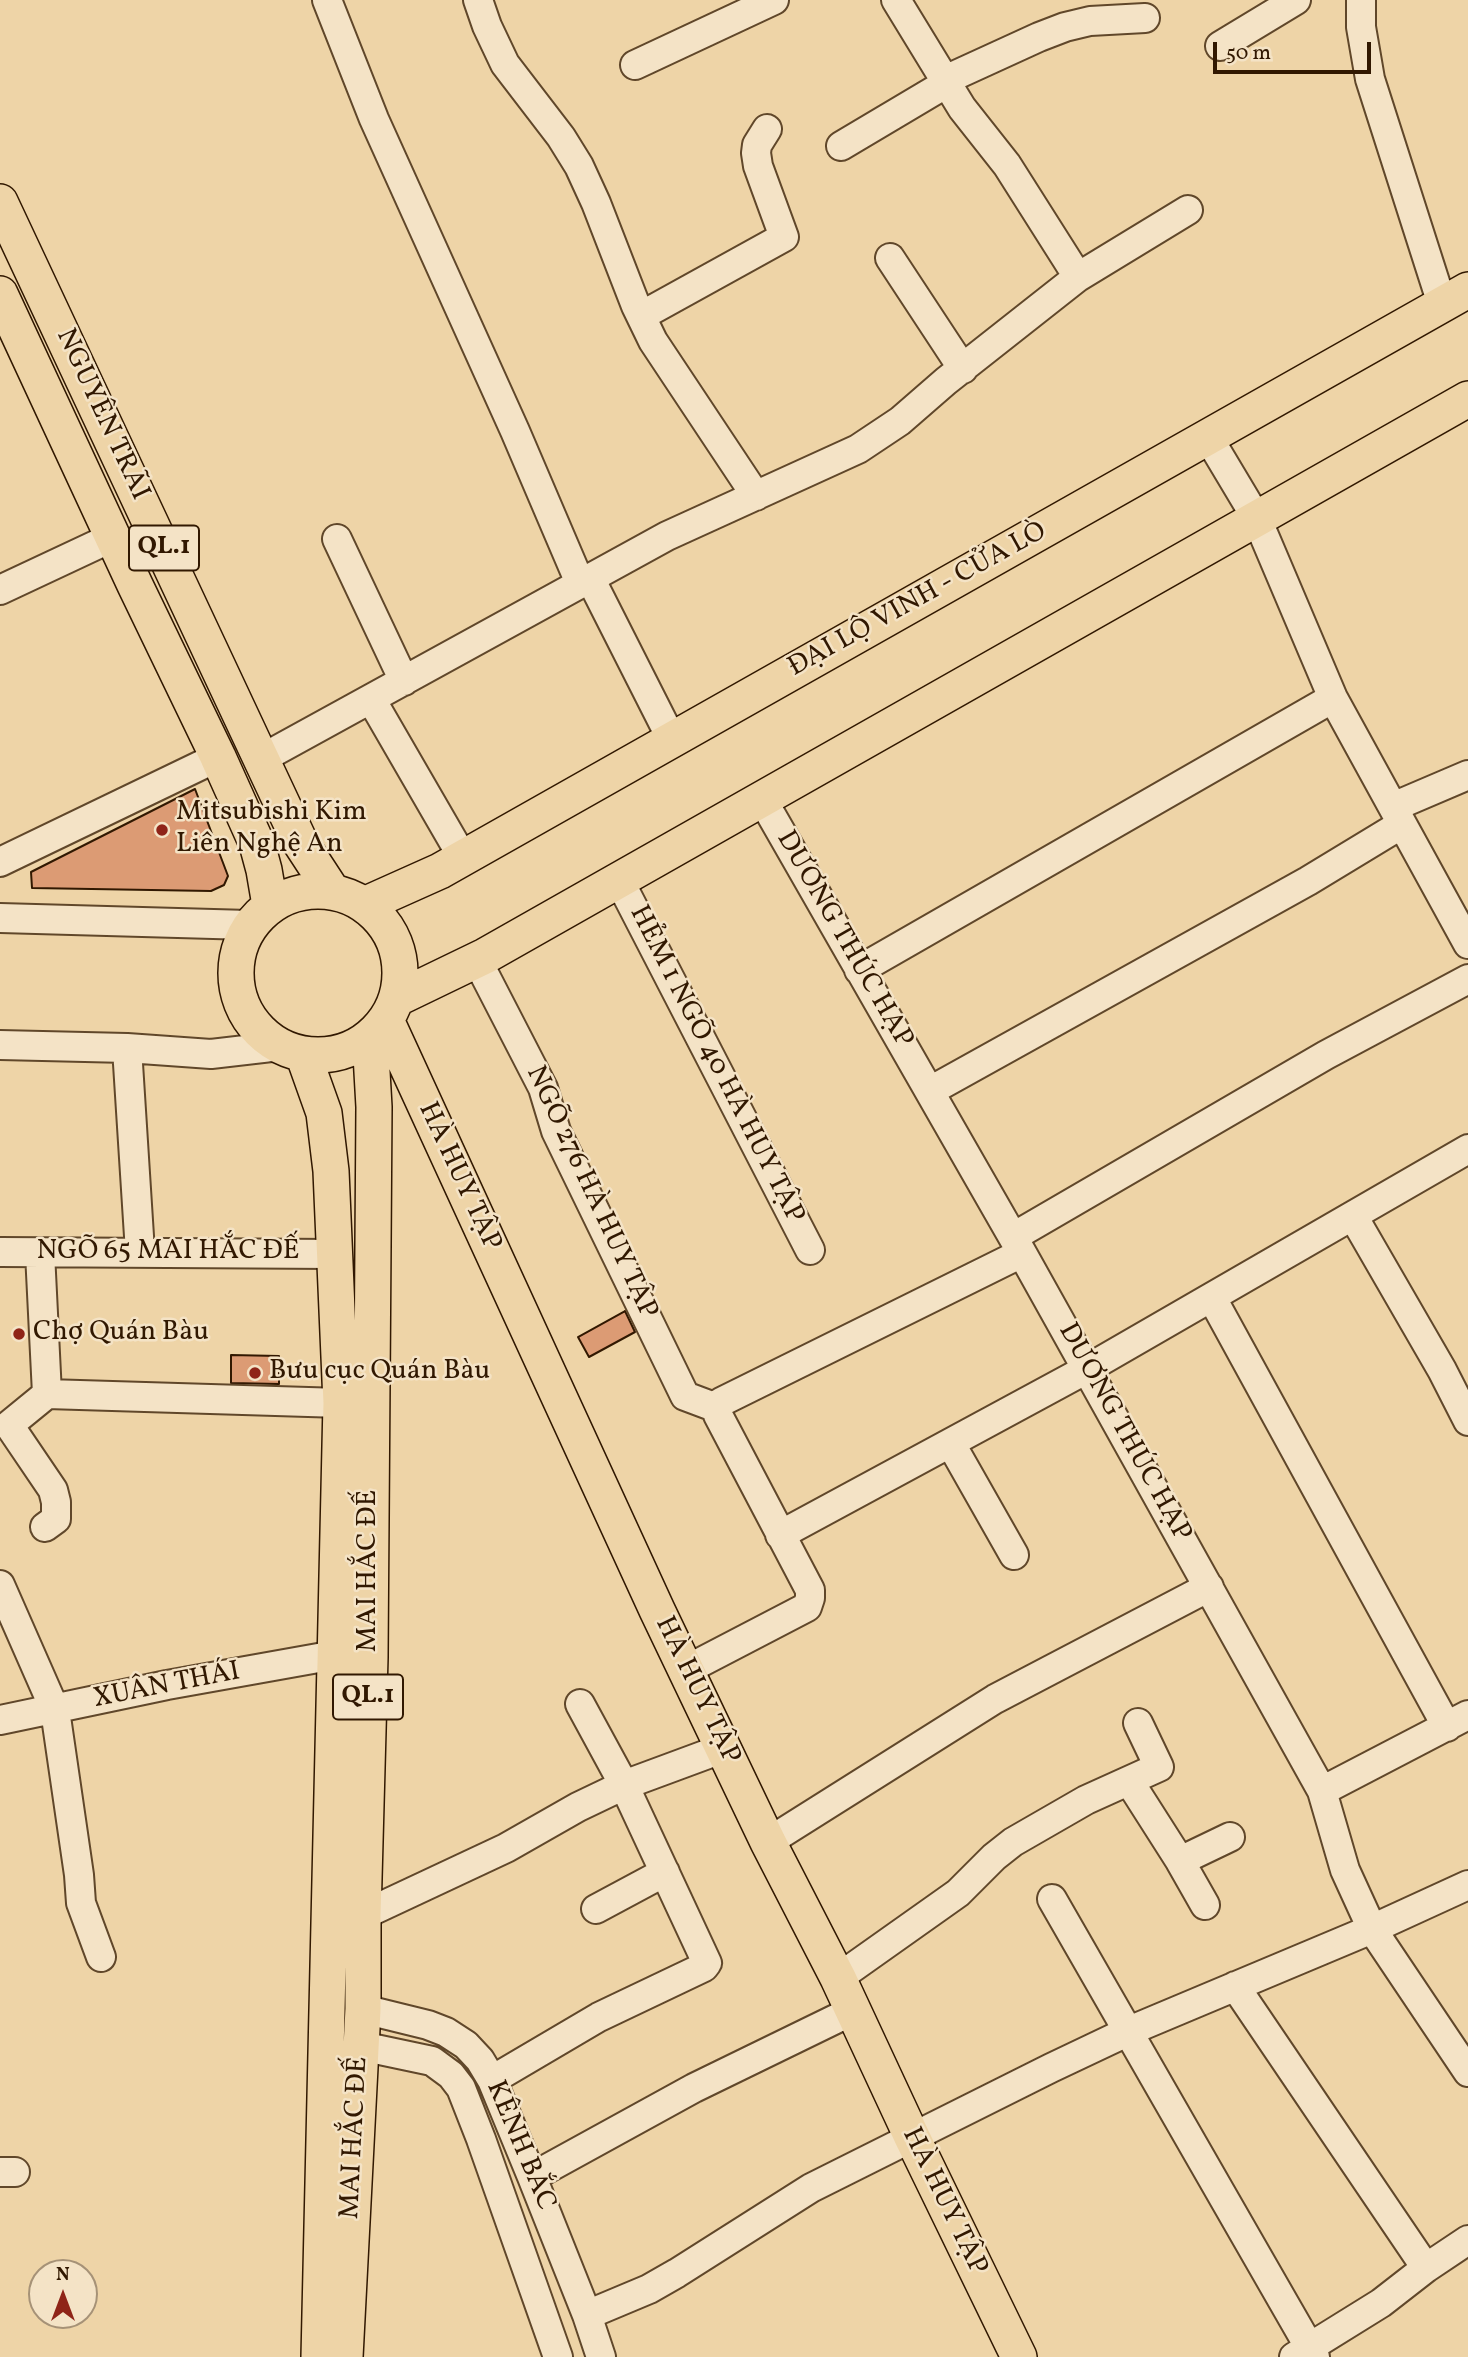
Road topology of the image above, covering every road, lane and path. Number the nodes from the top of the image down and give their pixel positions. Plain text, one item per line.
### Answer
1 (327, 0) edge
2 (478, 0) edge
3 (774, 0) edge
4 (896, 0) edge
5 (1296, 0) edge
6 (1361, 0) edge
7 (1261, 11) edge
8 (1145, 18) dead end
9 (1220, 47) dead end
10 (635, 65) dead end
11 (946, 81) junction
12 (767, 129) dead end
13 (841, 146) dead end
14 (0, 202) edge
15 (1188, 210) dead end
16 (890, 258) dead end
17 (1078, 277) junction
18 (37, 278) junction
19 (0, 295) edge
20 (1455, 297) edge
21 (641, 316) junction
22 (963, 369) junction
23 (1468, 399) edge
24 (1208, 437) junction
25 (756, 496) junction
26 (1257, 519) junction
27 (113, 537) junction
28 (337, 538) dead end
29 (585, 581) junction
30 (0, 590) edge
31 (404, 681) junction
32 (1333, 698) junction
33 (371, 699) junction
34 (672, 740) junction
35 (218, 757) junction
36 (261, 759) junction
37 (1468, 775) edge
38 (762, 799) junction
39 (1397, 815) junction
40 (463, 858) junction
41 (0, 862) edge
42 (619, 880) junction
43 (332, 891) junction
44 (364, 905) junction
45 (260, 915) junction
46 (0, 918) edge
47 (1468, 944) edge
48 (477, 960) junction
49 (859, 970) junction
50 (1468, 979) edge
51 (384, 1018) junction
52 (0, 1045) edge
53 (127, 1048) junction
54 (291, 1050) junction
55 (930, 1091) junction
56 (1468, 1149) edge
57 (1353, 1216) junction
58 (1018, 1245) junction
59 (810, 1250) dead end
60 (0, 1252) edge
61 (140, 1252) junction
62 (40, 1253) junction
63 (335, 1254) junction
64 (1212, 1298) junction
65 (1087, 1369) junction
66 (47, 1394) junction
67 (341, 1403) junction
68 (717, 1408) junction
69 (1468, 1421) edge
70 (951, 1444) junction
71 (45, 1527) dead end
72 (780, 1535) junction
73 (1014, 1555) dead end
74 (0, 1585) edge
75 (1209, 1587) junction
76 (335, 1655) junction
77 (686, 1670) junction
78 (580, 1704) dead end
79 (55, 1710) junction
80 (0, 1720) edge
81 (1457, 1721) edge
82 (1138, 1723) dead end
83 (724, 1748) junction
84 (1129, 1781) junction
85 (624, 1784) junction
86 (1322, 1791) junction
87 (1230, 1837) dead end
88 (768, 1842) junction
89 (1180, 1861) junction
90 (666, 1872) junction
91 (1468, 1885) edge
92 (1052, 1899) dead end
93 (1205, 1905) dead end
94 (596, 1909) dead end
95 (363, 1914) junction
96 (1372, 1929) junction
97 (101, 1957) dead end
98 (838, 1978) junction
99 (1235, 1986) junction
100 (363, 2009) junction
101 (852, 2011) junction
102 (1129, 2031) junction
103 (466, 2045) junction
104 (361, 2046) junction
105 (444, 2068) junction
106 (1468, 2071) edge
107 (492, 2080) junction
108 (912, 2137) junction
109 (532, 2177) junction
110 (1468, 2240) edge
111 (1426, 2268) junction
112 (587, 2315) junction
113 (1306, 2354) edge
114 (319, 2357) edge
115 (345, 2357) edge
116 (558, 2357) edge
117 (601, 2357) edge
118 (1019, 2357) edge

1 - 29 street
2 - 21 street
3 - 10 street
4 - 11 street
5 - 7 street
6 - 20 street
7 - 9 street
8 - 11 street
11 - 13 street
11 - 17 street
12 - 21 street
14 - 18 main road, NGUYÊN TRÃI / QL.1
15 - 17 street
16 - 22 street
17 - 22 street
18 - 19 main road
18 - 36 main road, NGUYÊN TRÃI / QL.1
19 - 27 main road, QL.1
20 - 24 main road, ĐẠI LỘ VINH - CỬA LÒ
21 - 25 street
22 - 25 street
23 - 26 main road
24 - 26 street
24 - 34 main road, ĐẠI LỘ VINH - CỬA LÒ
25 - 29 street
26 - 32 street
26 - 38 main road
27 - 30 street
27 - 35 main road, QL.1
28 - 31 street
29 - 31 street
29 - 34 street
31 - 33 street
32 - 39 street
32 - 49 street
33 - 36 street
33 - 40 street
34 - 40 main road, ĐẠI LỘ VINH - CỬA LÒ
35 - 41 street
35 - 45 main road, QL.1
36 - 43 main road, NGUYÊN TRÃI / QL.1
37 - 39 street
38 - 42 main road
38 - 49 street, DƯƠNG THÚC HẠP
39 - 47 street
39 - 55 street
40 - 44 main road, ĐẠI LỘ VINH - CỬA LÒ
42 - 48 main road
42 - 59 street, HẺM 1 NGÕ 40 HÀ HUY TẬP
43 - 44 main road, QL.1
43 - 45 main road, QL.1
44 - 51 main road, QL.1
45 - 46 street
45 - 54 main road
48 - 51 main road
48 - 68 street, NGÕ 276 HÀ HUY TẬP
49 - 55 street, DƯƠNG THÚC HẠP
50 - 58 street
51 - 54 main road
51 - 77 main road, HÀ HUY TẬP
51 - 95 main road, MAI HẮC ĐẾ / QL.1
52 - 53 street
53 - 54 street
53 - 61 street
54 - 63 main road, MAI HẮC ĐẾ / QL.1
55 - 58 street, DƯƠNG THÚC HẠP
56 - 57 street
57 - 64 street
57 - 69 street
58 - 65 street, DƯƠNG THÚC HẠP
58 - 68 street
60 - 62 street, NGÕ 65 MAI HẮC ĐẾ
61 - 62 street, NGÕ 65 MAI HẮC ĐẾ
61 - 63 street, NGÕ 65 MAI HẮC ĐẾ
62 - 66 street
63 - 67 main road, MAI HẮC ĐẾ / QL.1
64 - 65 street
64 - 81 street
65 - 70 street
65 - 75 street, DƯƠNG THÚC HẠP
66 - 67 street
66 - 71 street
67 - 76 main road, MAI HẮC ĐẾ / QL.1
68 - 72 street
70 - 72 street
70 - 73 street
72 - 77 street
74 - 79 street
75 - 86 street, DƯƠNG THÚC HẠP
75 - 88 street
76 - 79 street, XUÂN THÁI
76 - 114 main road, MAI HẮC ĐẾ / QL.1
77 - 83 main road, HÀ HUY TẬP
78 - 85 street
79 - 80 street, XUÂN THÁI
79 - 97 street
81 - 86 street
82 - 84 street
83 - 85 street
83 - 88 main road, HÀ HUY TẬP
84 - 89 street
84 - 98 street
85 - 90 street
85 - 95 street
86 - 96 street, DƯƠNG THÚC HẠP
87 - 89 street
88 - 98 main road, HÀ HUY TẬP
89 - 93 street
90 - 94 street
90 - 107 street
91 - 96 street
92 - 102 street
95 - 100 main road, MAI HẮC ĐẾ / QL.1
96 - 99 street
96 - 106 street, DƯƠNG THÚC HẠP
98 - 101 main road, HÀ HUY TẬP
99 - 102 street
99 - 111 street
100 - 103 street, KÊNH BẮC
100 - 104 main road, MAI HẮC ĐẾ / QL.1
101 - 108 main road, HÀ HUY TẬP
101 - 109 street
102 - 108 street
102 - 113 street
103 - 105 street
103 - 107 street, KÊNH BẮC
104 - 105 street, KÊNH BẮC
104 - 115 main road, MAI HẮC ĐẾ / QL.1
105 - 116 street, KÊNH BẮC
107 - 109 street, KÊNH BẮC
108 - 112 street
108 - 118 main road, HÀ HUY TẬP
109 - 112 street, KÊNH BẮC
110 - 111 street
111 - 113 street
112 - 117 street, KÊNH BẮC

